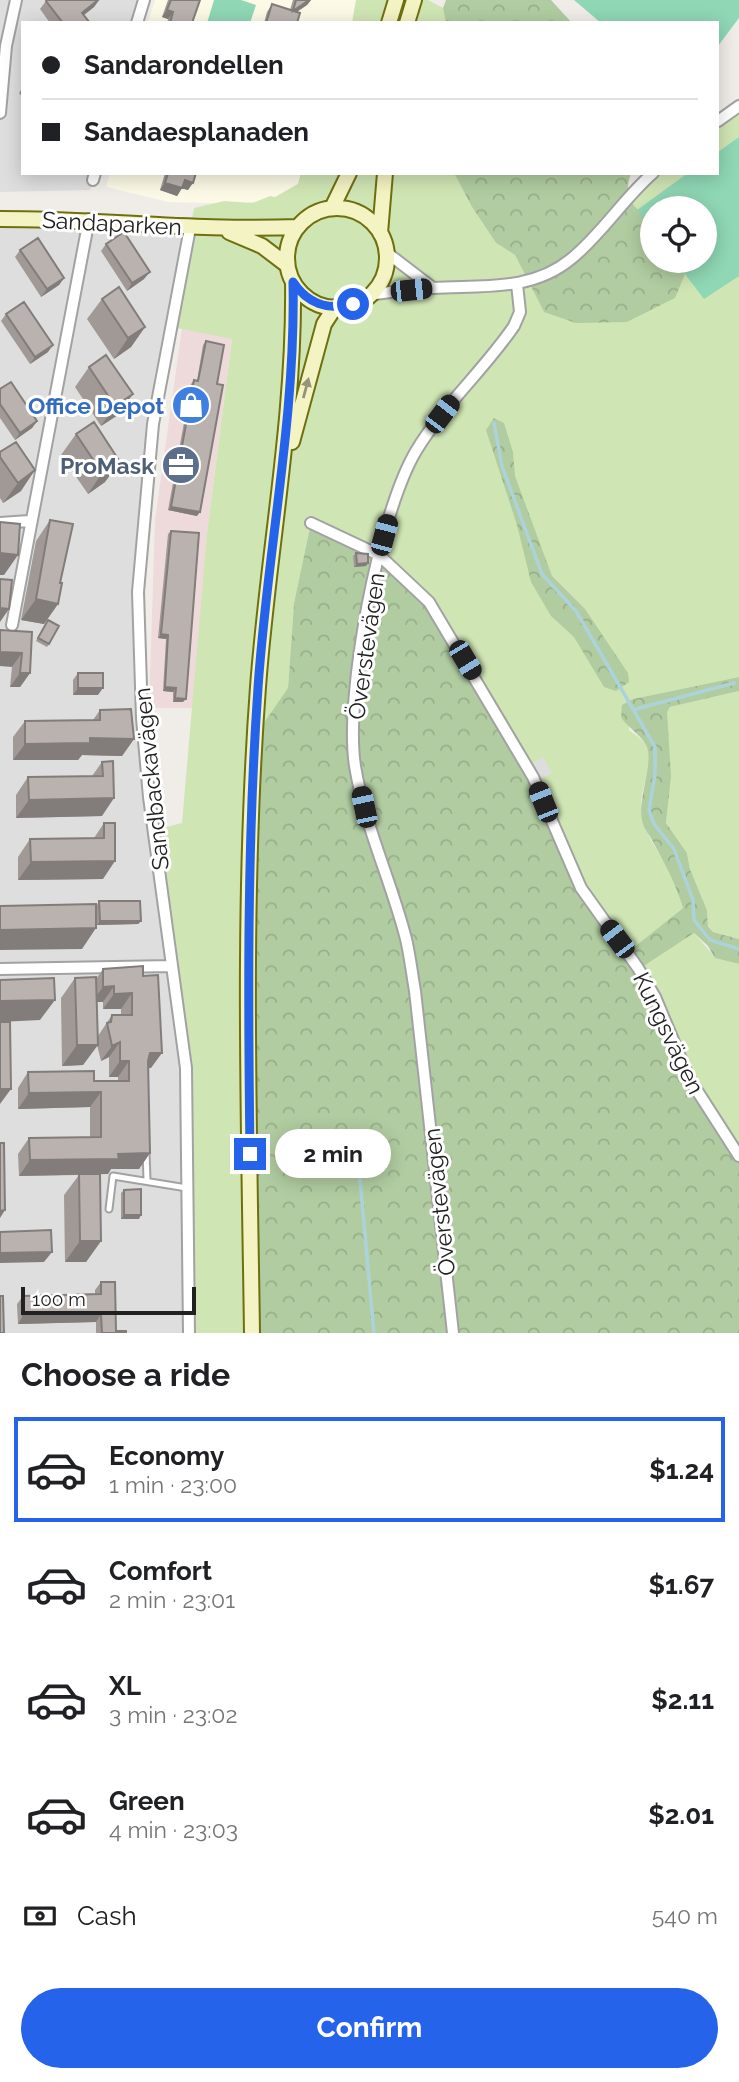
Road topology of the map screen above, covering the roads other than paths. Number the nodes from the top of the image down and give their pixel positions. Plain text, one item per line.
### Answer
1 (16, 0) edge
2 (144, 0) edge
3 (396, 0) edge
4 (414, 0) edge
5 (138, 21) edge
6 (390, 21) edge
7 (408, 21) edge
8 (739, 106) edge
9 (0, 113) edge
10 (719, 120) edge
11 (348, 175) edge
12 (384, 175) edge
13 (651, 175) edge
14 (332, 208) junction
15 (0, 219) edge
16 (89, 219) junction
17 (298, 227) junction
18 (190, 228) junction
19 (225, 230) junction
20 (380, 233) junction
21 (386, 252) junction
22 (287, 265) junction
23 (293, 282) junction
24 (517, 284) junction
25 (433, 288) junction
26 (369, 296) junction
27 (335, 307) junction
28 (282, 478) junction
29 (29, 521) junction
30 (0, 523) edge
31 (311, 523) dead end
32 (379, 555) junction
33 (12, 625) dead end
34 (172, 966) junction
35 (0, 970) edge
36 (146, 1143) edge
37 (739, 1156) edge
38 (147, 1180) junction
39 (187, 1188) junction
40 (109, 1209) dead end
41 (189, 1333) edge
42 (252, 1333) edge
43 (453, 1333) edge

1 - 9 street
2 - 5 street
3 - 6 main road
4 - 7 main road
8 - 10 street
11 - 14 main road
12 - 20 main road
13 - 24 street
14 - 17 main road
14 - 20 main road
15 - 16 main road, Sandaparken
16 - 18 main road, Sandaparken
16 - 29 street
17 - 19 main road, Sandaparken
17 - 22 main road
18 - 19 main road, Sandaparken
18 - 34 street, Sandbackavägen
19 - 22 main road, Sandaparken
20 - 21 main road
21 - 25 street
21 - 26 main road
22 - 23 main road
23 - 27 main road
23 - 28 main road
24 - 25 street
24 - 32 street, Överstevägen
25 - 26 street
26 - 27 main road
28 -> 27 main road
28 - 42 main road
29 - 30 street
29 - 33 street
31 - 32 street, Kungsvägen
32 - 37 street, Kungsvägen
32 - 43 street, Överstevägen
34 - 35 street
34 - 39 street, Sandbackavägen
36 - 38 lane
38 - 39 lane
38 - 40 lane
39 - 41 street, Sandbackavägen

